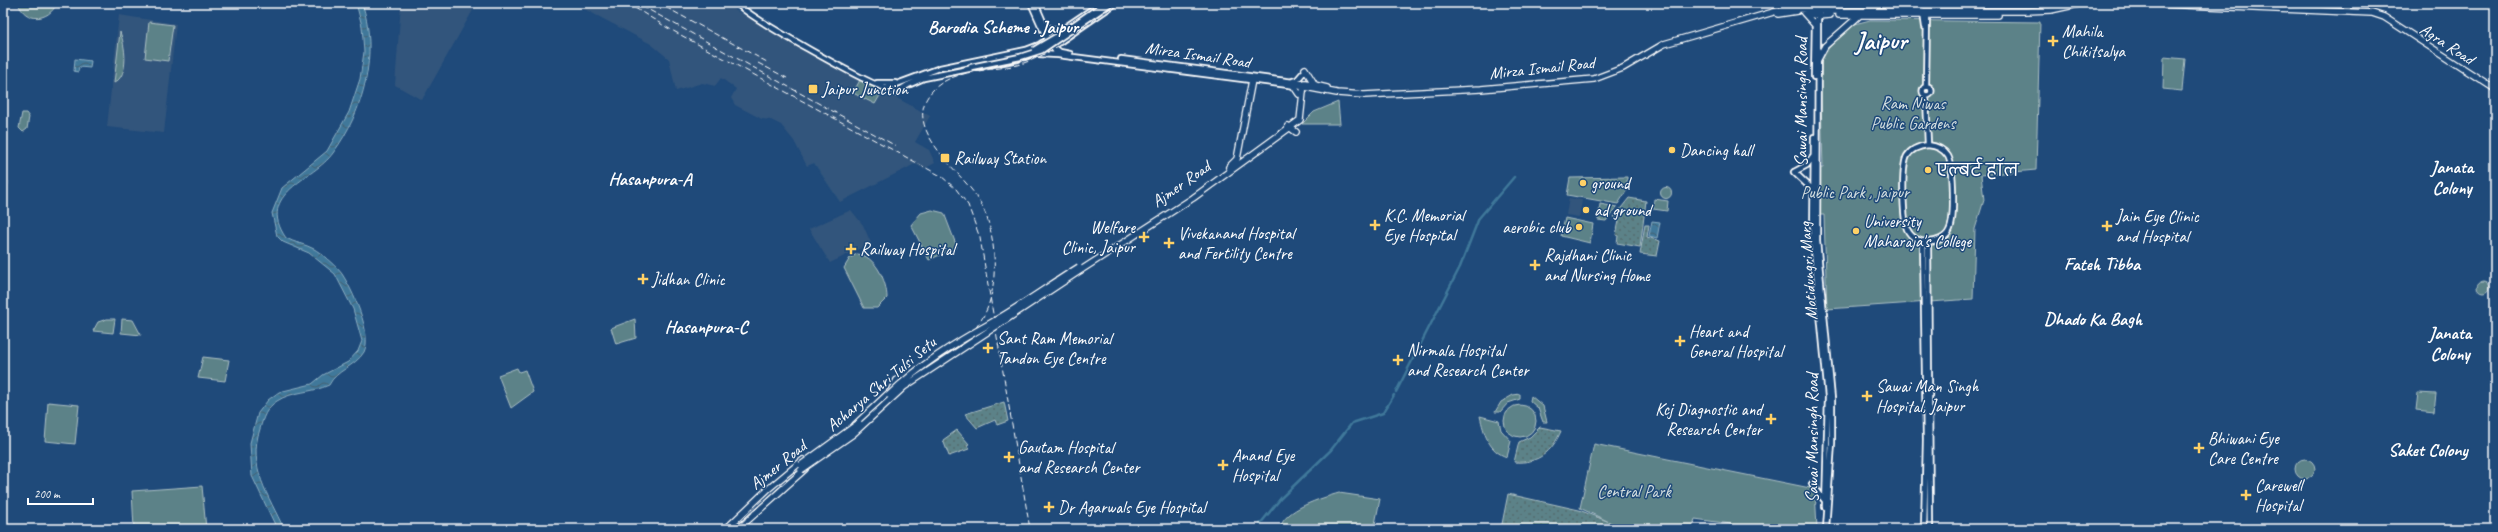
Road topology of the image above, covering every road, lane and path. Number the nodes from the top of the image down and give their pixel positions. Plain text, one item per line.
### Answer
1 (1031, 3) edge
2 (1035, 3) edge
3 (1101, 3) edge
4 (1105, 3) edge
5 (1111, 3) edge
6 (1116, 3) edge
7 (1792, 3) edge
8 (1923, 3) edge
9 (2087, 3) edge
10 (2138, 3) edge
11 (739, 5) edge
12 (1802, 10) junction
13 (1908, 10) junction
14 (2336, 11) junction
15 (1860, 12) junction
16 (1925, 12) junction
17 (1816, 13) junction
18 (1771, 14) junction
19 (1826, 15) junction
20 (1816, 24) junction
21 (1045, 26) junction
22 (1061, 30) junction
23 (1049, 38) junction
24 (1053, 47) junction
25 (1038, 54) junction
26 (1058, 55) junction
27 (1817, 61) junction
28 (1154, 64) junction
29 (1205, 71) junction
30 (1304, 71) joint
31 (926, 76) junction
32 (1252, 80) junction
33 (1264, 80) junction
34 (1291, 83) junction
35 (894, 84) junction
36 (1302, 85) junction
37 (1315, 87) junction
38 (885, 88) junction
39 (2495, 89) edge
40 (2495, 93) edge
41 (1301, 96) junction
42 (1288, 126) junction
43 (1296, 132) dead end
44 (1928, 145) junction
45 (1238, 151) junction
46 (1814, 157) junction
47 (1238, 161) junction
48 (1813, 190) junction
49 (1926, 242) junction
50 (1082, 267) joint
51 (1927, 294) junction
52 (990, 326) junction
53 (897, 380) dead end
54 (907, 382) junction
55 (892, 389) junction
56 (823, 447) junction
57 (827, 454) junction
58 (1812, 484) dead end
59 (1825, 503) junction
60 (726, 529) edge
61 (730, 529) edge
62 (738, 529) edge
63 (1823, 529) edge
64 (1826, 529) edge
65 (1924, 529) edge
66 (1930, 529) edge

1 - 23 main road
2 - 21 main road
3 - 22 main road
4 - 31 main road, bridge
5 - 31 main road, bridge
6 - 24 main road
7 - 12 highway
8 - 13 highway
9 - 16 highway, Mirza Ismail Road
10 - 14 highway
11 - 35 main road
11 - 38 main road
12 - 17 highway, Mirza Ismail Road
12 - 18 highway, Mirza Ismail Road
12 - 18 highway, Mirza Ismail Road
12 - 20 highway
13 - 15 highway, Mirza Ismail Road
13 - 16 highway, Mirza Ismail Road
14 - 39 highway, Agra Road
14 - 40 highway, Agra Road
15 - 16 highway, Mirza Ismail Road
15 - 17 highway, Mirza Ismail Road
15 - 19 highway, Mirza Ismail Road
15 - 27 highway
16 - 44 main road
17 - 19 highway, Mirza Ismail Road
17 - 20 main road, Motidungri Marg
18 - 37 highway, Mirza Ismail Road
19 - 20 highway
20 - 27 main road, Motidungri Marg
20 - 46 main road, Sawai Mansingh Road
21 - 22 main road
21 - 23 main road
22 - 23 main road
23 - 24 main road
23 - 31 main road
24 - 25 main road
24 - 26 main road
24 - 28 main road, Mirza Ismail Road
25 - 26 main road, Mirza Ismail Road
25 - 31 main road
26 - 28 main road, Mirza Ismail Road
27 - 64 main road, Motidungri Marg
28 - 29 main road, Mirza Ismail Road
29 - 32 main road, Mirza Ismail Road
29 - 33 main road, Mirza Ismail Road
30 - 34 main road
30 - 37 highway
31 - 35 main road
31 - 38 main road
32 - 33 main road, Mirza Ismail Road
32 - 45 highway
33 - 34 main road, Mirza Ismail Road
34 - 36 main road, Mirza Ismail Road
34 - 41 highway
35 - 38 main road
36 - 37 highway, Mirza Ismail Road
36 - 41 highway
37 - 41 highway
41 - 42 highway
42 - 43 highway
42 - 45 highway
42 - 47 highway, Ajmer Road
44 - 49 main road
44 - 49 main road
45 - 47 highway
46 - 48 main road, Sawai Mansingh Road
46 - 48 main road
47 - 50 highway, Ajmer Road
48 - 59 main road, Sawai Mansingh Road
49 - 51 main road
50 - 52 highway, Acharya Shri Tulsi Setu, bridge
51 - 65 main road
51 - 66 main road
52 - 54 highway, bridge
52 - 61 highway, Acharya Shri Tulsi Setu, bridge
52 - 62 highway, Acharya Shri Tulsi Setu, bridge
53 - 55 highway
54 - 55 highway, Ajmer Road
54 - 57 highway, Ajmer Road
55 - 56 highway, Ajmer Road
56 - 57 highway
56 - 60 highway, Ajmer Road
57 - 62 highway, Ajmer Road
58 - 59 main road
59 - 63 main road, Sawai Mansingh Road

